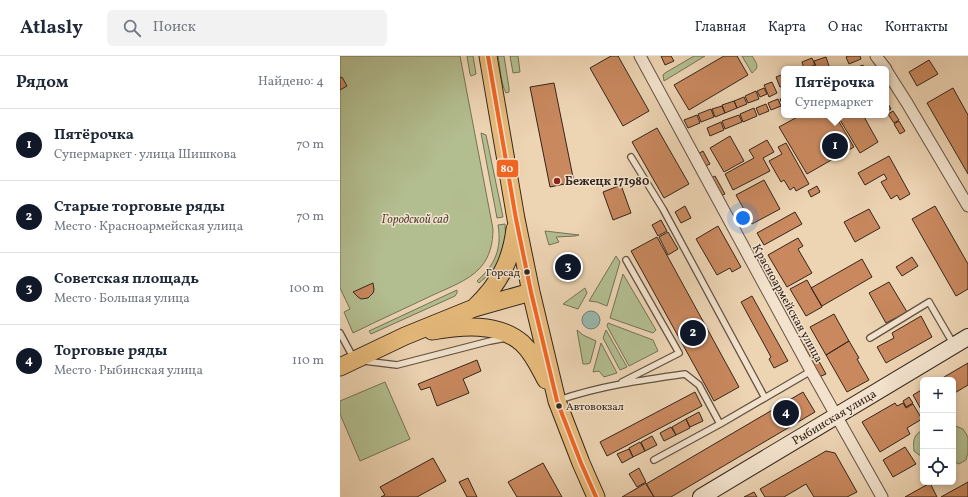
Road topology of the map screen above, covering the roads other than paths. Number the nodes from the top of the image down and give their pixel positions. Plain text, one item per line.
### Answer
1 (488, 56) edge
2 (640, 56) edge
3 (876, 56) edge
4 (884, 66) edge
5 (889, 74) edge
6 (631, 157) dead end
7 (968, 206) edge
8 (516, 219) junction
9 (626, 260) dead end
10 (531, 292) junction
11 (474, 308) junction
12 (340, 332) edge
13 (405, 336) junction
14 (515, 337) junction
15 (870, 338) dead end
16 (961, 341) edge
17 (347, 363) edge
18 (811, 371) junction
19 (617, 384) junction
20 (765, 398) junction
21 (557, 401) junction
22 (836, 415) junction
23 (720, 424) junction
24 (654, 460) dead end
25 (596, 497) edge
26 (701, 497) edge
27 (882, 497) edge

1 - 8 main road
2 - 18 street, Красноармейская улица
3 - 4 street
5 - 7 street
6 - 20 lane
8 - 10 main road
8 - 11 main road
9 - 19 lane
10 - 11 main road
10 - 21 main road
11 - 13 main road
12 - 17 lane
13 - 14 main road
13 - 17 main road
14 - 17 lane
14 - 21 main road
15 - 16 lane
16 - 22 main road, Рыбинская улица
18 - 20 lane
18 - 22 street, Красноармейская улица
19 - 21 lane
19 - 23 lane
20 - 23 lane
21 - 25 main road
22 - 26 main road, Рыбинская улица
22 - 27 street, Красноармейская улица
23 - 24 lane

